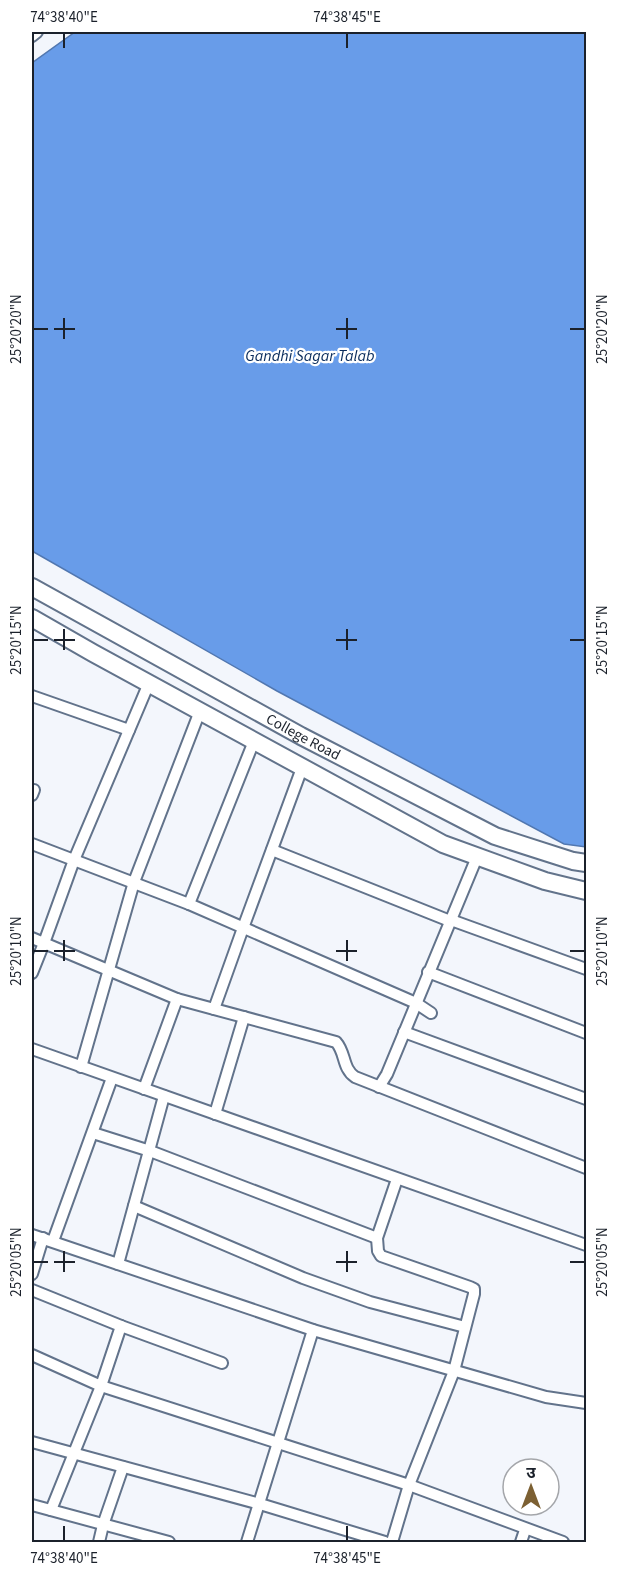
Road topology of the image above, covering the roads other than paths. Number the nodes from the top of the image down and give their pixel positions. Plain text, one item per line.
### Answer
1 (37, 32) edge
2 (32, 36) edge
3 (32, 587) edge
4 (32, 618) edge
5 (149, 683) junction
6 (32, 696) edge
7 (200, 711) junction
8 (129, 730) junction
9 (254, 741) junction
10 (302, 768) junction
11 (32, 844) edge
12 (272, 850) junction
13 (477, 857) junction
14 (74, 860) junction
15 (586, 863) edge
16 (134, 882) junction
17 (586, 891) edge
18 (189, 904) junction
19 (450, 921) junction
20 (243, 928) junction
21 (32, 938) edge
22 (44, 943) junction
23 (586, 969) edge
24 (108, 970) junction
25 (428, 972) junction
26 (32, 973) edge
27 (177, 999) junction
28 (416, 1003) junction
29 (214, 1009) junction
30 (431, 1013) dead end
31 (244, 1017) junction
32 (404, 1032) junction
33 (586, 1033) edge
34 (32, 1049) edge
35 (81, 1067) junction
36 (112, 1078) junction
37 (379, 1087) junction
38 (144, 1089) junction
39 (164, 1096) junction
40 (586, 1099) edge
41 (215, 1114) junction
42 (93, 1133) junction
43 (150, 1151) junction
44 (586, 1168) edge
45 (397, 1179) junction
46 (134, 1206) junction
47 (32, 1234) edge
48 (377, 1238) junction
49 (48, 1239) junction
50 (586, 1245) edge
51 (118, 1264) junction
52 (32, 1274) edge
53 (32, 1290) edge
54 (121, 1326) junction
55 (465, 1326) junction
56 (313, 1330) junction
57 (32, 1355) edge
58 (222, 1363) dead end
59 (454, 1371) junction
60 (101, 1386) junction
61 (586, 1403) edge
62 (32, 1442) edge
63 (278, 1443) junction
64 (74, 1454) junction
65 (123, 1467) junction
66 (409, 1485) junction
67 (260, 1504) junction
68 (32, 1505) edge
69 (51, 1510) junction
70 (103, 1525) junction
71 (525, 1530) junction
72 (99, 1542) edge
73 (169, 1542) edge
74 (247, 1542) edge
75 (385, 1542) edge
76 (392, 1542) edge
77 (521, 1542) edge
78 (563, 1542) edge

1 - 2 street
3 - 15 main road, College Road
4 - 5 main road, College Road
5 - 7 main road, College Road
5 - 8 street
6 - 8 street
7 - 9 main road, College Road
7 - 16 street
8 - 14 street
9 - 10 main road, College Road
9 - 18 street
10 - 12 street
10 - 13 main road, College Road
11 - 14 street
12 - 19 street
12 - 20 street
13 - 17 main road, College Road
13 - 19 street
14 - 16 street
14 - 22 street
16 - 18 street
16 - 24 street
18 - 20 street
19 - 23 street
19 - 25 street
20 - 28 street
20 - 29 street
21 - 22 street
22 - 24 street
22 - 26 street
24 - 27 street
24 - 35 street
25 - 28 street
25 - 33 street
27 - 29 street
27 - 38 street
28 - 30 street
28 - 32 street
29 - 31 street
31 - 37 street
31 - 41 street
32 - 37 street
32 - 40 street
34 - 35 street
35 - 36 street
36 - 38 street
36 - 42 street
37 - 44 street
38 - 39 street
39 - 41 street
39 - 43 street
41 - 45 street
42 - 43 street
42 - 49 street
43 - 46 street
43 - 48 street
45 - 48 street
45 - 50 street
46 - 51 street
46 - 55 street
47 - 49 street
48 - 55 street
49 - 51 street
49 - 52 street
51 - 56 street
53 - 54 street
54 - 58 street
54 - 60 street
55 - 59 street
56 - 59 street
56 - 63 street
57 - 60 street
59 - 61 street
59 - 66 street
60 - 63 street
60 - 64 street
62 - 64 street
63 - 66 street
63 - 67 street
64 - 65 street
64 - 69 street
65 - 67 street
65 - 70 street
66 - 71 street
66 - 76 street
67 - 74 street
67 - 75 street
68 - 69 street
69 - 70 street
70 - 72 street
70 - 73 street
71 - 77 street
71 - 78 street

